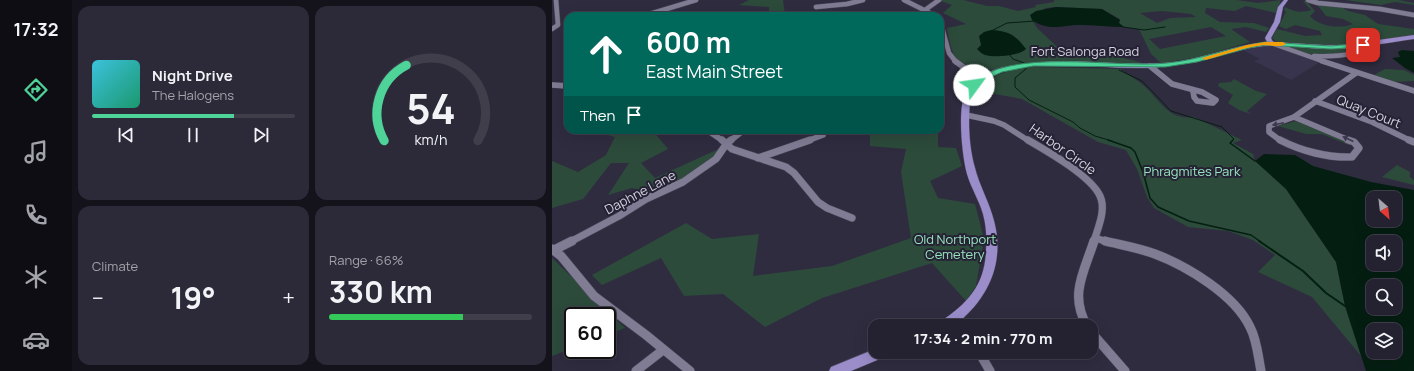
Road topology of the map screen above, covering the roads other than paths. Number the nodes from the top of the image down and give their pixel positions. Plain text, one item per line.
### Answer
1 (556, 0) edge
2 (696, 0) edge
3 (863, 0) edge
4 (904, 0) edge
5 (939, 0) edge
6 (1286, 0) edge
7 (1308, 0) edge
8 (816, 7) dead end
9 (924, 10) junction
10 (558, 11) junction
11 (552, 12) edge
12 (656, 12) edge
13 (928, 12) edge
14 (1414, 15) edge
15 (552, 29) edge
16 (944, 33) edge
17 (1414, 37) edge
18 (1271, 43) junction
19 (1373, 44) junction
20 (947, 48) joint
21 (1305, 55) junction
22 (1150, 66) junction
23 (1356, 73) junction
24 (987, 76) junction
25 (552, 85) edge
26 (564, 85) edge
27 (1193, 91) dead end
28 (1414, 91) edge
29 (1315, 101) junction
30 (966, 115) junction
31 (1294, 117) junction
32 (713, 134) edge
33 (739, 134) edge
34 (823, 135) dead end
35 (1414, 142) edge
36 (727, 143) junction
37 (758, 158) junction
38 (852, 218) dead end
39 (1095, 238) junction
40 (553, 249) edge
41 (957, 317) joint
42 (954, 319) edge
43 (1083, 319) edge
44 (1098, 340) edge
45 (663, 350) junction
46 (868, 358) edge
47 (983, 359) edge
48 (636, 371) edge
49 (690, 371) edge
50 (836, 371) edge
51 (990, 371) edge
52 (1125, 371) edge
53 (1261, 371) edge

1 - 10 street
2 - 12 street
3 - 8 street
4 - 9 street
5 - 9 street
6 - 18 main road
7 - 14 street
9 - 13 street
10 - 11 street
10 - 15 street
16 - 20 street
17 - 19 main road, Fort Salonga Road
18 - 19 main road, Fort Salonga Road
18 - 21 street
18 - 22 main road, Fort Salonga Road
19 - 21 street
20 - 24 street
21 - 23 street
22 - 24 main road, Fort Salonga Road
22 - 27 street
23 - 28 street
23 - 29 street
24 - 30 main road, Fort Salonga Road
25 - 26 street
29 - 31 street
29 - 35 street, Quay Court
30 - 39 street, Harbor Circle
30 - 41 main road, Fort Salonga Road
31 -> 31 street
32 - 36 street
33 - 36 street, Daphne Lane
34 - 37 street
36 - 37 street
36 - 40 street, Daphne Lane
37 - 38 street
39 - 43 street, Harbor Circle
39 - 53 street
40 - 45 street
41 - 42 main road, Fort Salonga Road
44 - 52 street
45 - 48 street
45 - 49 street
46 - 50 main road
47 - 51 street

